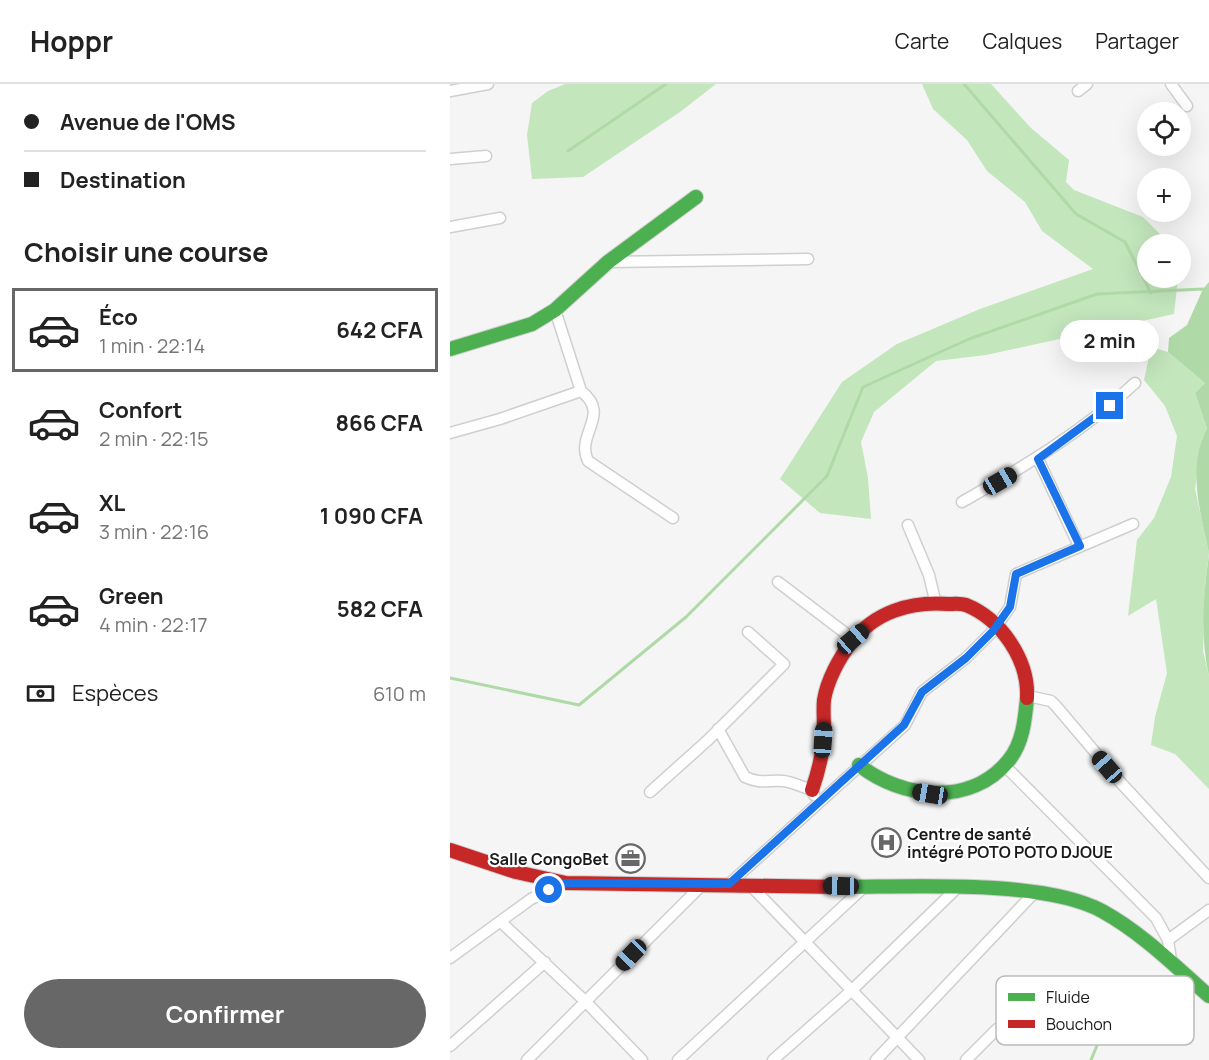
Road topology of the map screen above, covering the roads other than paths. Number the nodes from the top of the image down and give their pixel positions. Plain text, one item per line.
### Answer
1 (488, 84) edge
2 (1087, 84) edge
3 (1171, 84) edge
4 (450, 91) edge
5 (1078, 91) dead end
6 (1184, 102) edge
7 (486, 156) dead end
8 (450, 159) edge
9 (696, 197) dead end
10 (500, 218) dead end
11 (450, 227) edge
12 (808, 259) dead end
13 (608, 262) junction
14 (555, 310) junction
15 (450, 349) edge
16 (1135, 383) dead end
17 (581, 390) junction
18 (450, 433) edge
19 (1038, 459) junction
20 (962, 502) dead end
21 (673, 518) dead end
22 (1133, 524) dead end
23 (908, 525) dead end
24 (1080, 546) junction
25 (778, 582) dead end
26 (934, 600) junction
27 (998, 624) junction
28 (748, 632) dead end
29 (853, 639) junction
30 (1028, 696) junction
31 (718, 729) junction
32 (859, 765) junction
33 (1006, 767) junction
34 (812, 790) junction
35 (650, 792) dead end
36 (818, 804) junction
37 (450, 850) edge
38 (1209, 878) edge
39 (566, 883) junction
40 (704, 883) junction
41 (729, 884) junction
42 (750, 885) junction
43 (864, 887) junction
44 (957, 888) junction
45 (1035, 892) junction
46 (1209, 910) edge
47 (501, 922) junction
48 (1168, 940) junction
49 (802, 942) junction
50 (450, 958) edge
51 (1171, 960) junction
52 (545, 962) junction
53 (1188, 976) edge
54 (1194, 982) edge
55 (851, 991) junction
56 (1209, 996) edge
57 (586, 1002) junction
58 (996, 1031) edge
59 (897, 1039) junction
60 (450, 1046) edge
61 (527, 1060) edge
62 (642, 1060) edge
63 (678, 1060) edge
64 (773, 1060) edge
65 (876, 1060) edge
66 (919, 1060) edge
67 (966, 1060) edge

1 - 4 street
2 - 5 street
3 - 6 street
7 - 8 street
9 - 13 street
10 - 11 street
12 - 13 street
13 - 14 street
14 - 15 street
14 - 17 street
16 - 19 street
17 - 18 street
17 - 21 street
19 - 20 street
19 - 24 street
22 - 24 street
23 - 26 street
24 - 27 street
25 - 29 street
26 - 27 street
26 - 29 street
27 - 30 street
27 - 32 street
28 - 31 street
29 - 34 street
30 - 33 street
30 - 38 street
31 - 34 street
31 - 35 street
32 - 33 street
32 - 36 street
33 - 48 street
34 - 36 street
36 - 41 street
37 - 39 street
39 - 40 street
39 - 47 street
40 - 41 street
40 - 57 street
41 - 42 street
42 - 43 street
42 - 49 street
43 - 44 street
43 - 49 street
44 - 45 street
44 - 55 street
45 - 51 street
45 - 59 street
46 - 48 street
47 - 50 street
47 - 52 street
48 - 51 street
49 - 55 street
49 - 63 street
51 - 53 street
52 - 57 street
52 - 60 street
54 - 56 street
55 - 59 street
55 - 64 street
57 - 61 street
57 - 62 street
58 - 67 street
59 - 65 street
59 - 66 street

